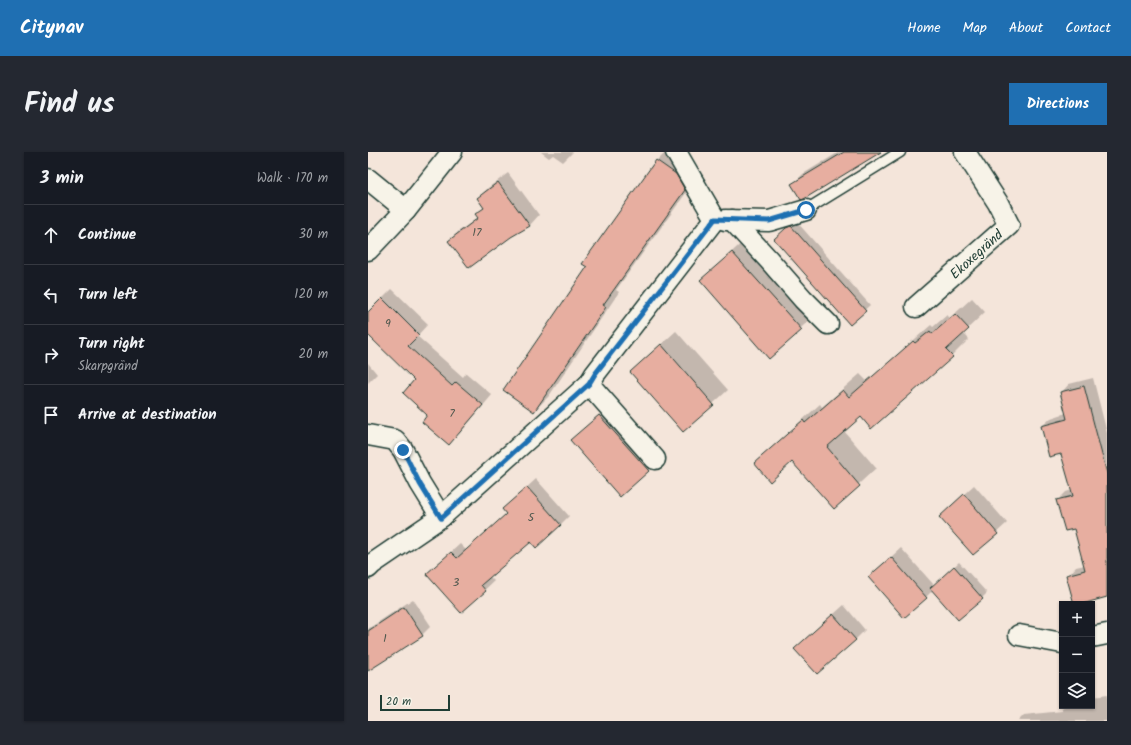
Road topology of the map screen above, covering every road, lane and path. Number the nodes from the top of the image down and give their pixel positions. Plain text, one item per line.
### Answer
1 (452, 152) edge
2 (676, 152) edge
3 (900, 152) edge
4 (966, 152) edge
5 (368, 179) edge
6 (406, 210) junction
7 (806, 210) joint
8 (723, 220) junction
9 (368, 250) edge
10 (916, 307) dead end
11 (828, 324) dead end
12 (589, 384) junction
13 (368, 435) edge
14 (655, 459) dead end
15 (441, 518) junction
16 (369, 564) edge
17 (1107, 634) edge
18 (1019, 635) dead end
19 (1095, 636) edge
20 (1059, 642) edge

1 - 6 street
2 - 8 street
3 - 7 lane
4 - 10 street, Ekoxegränd
5 - 6 street
6 - 9 street
7 - 8 street
8 - 11 street
8 - 12 street
12 - 14 street
12 - 15 street
13 - 15 street
15 - 16 street
17 - 19 street
18 - 20 street

